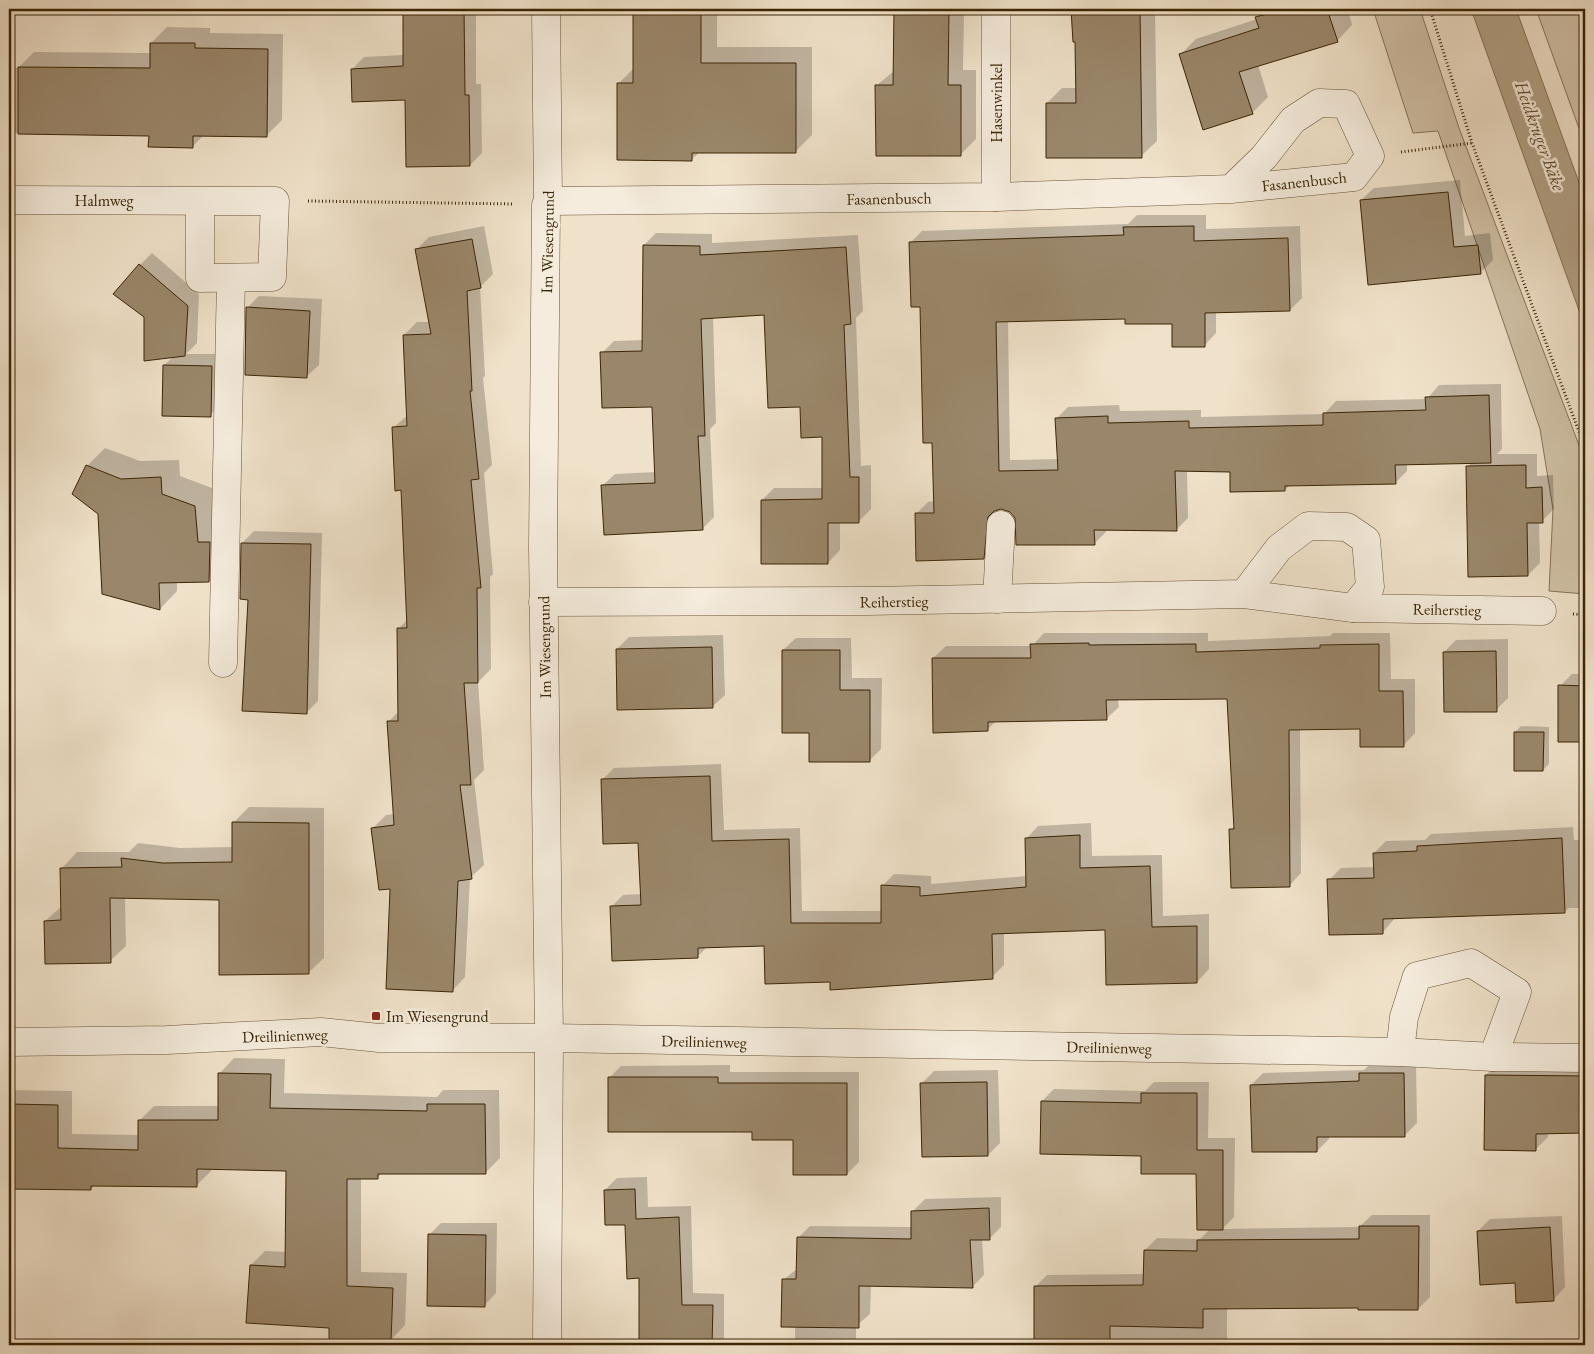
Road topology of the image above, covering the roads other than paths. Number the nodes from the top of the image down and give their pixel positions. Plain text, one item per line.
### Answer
1 (546, 9) edge
2 (996, 9) edge
3 (1230, 189) junction
4 (996, 197) junction
5 (9, 200) edge
6 (200, 201) junction
7 (547, 203) junction
8 (231, 278) junction
9 (1001, 525) dead end
10 (1244, 594) junction
11 (998, 599) junction
12 (544, 602) junction
13 (1353, 608) junction
14 (1542, 611) dead end
15 (223, 663) dead end
16 (549, 1038) junction
17 (9, 1042) edge
18 (1400, 1052) junction
19 (1493, 1057) junction
20 (1585, 1058) edge
21 (547, 1345) edge

1 - 7 street, Im Wiesengrund
2 - 4 street, Hasenwinkel
3 - 3 street, Fasanenbusch
3 - 4 street, Fasanenbusch
4 - 7 street, Fasanenbusch
5 - 6 street, Halmweg
6 - 8 street
6 - 8 street, Halmweg
7 - 12 street, Im Wiesengrund
8 - 15 street
9 - 11 street
10 - 11 street, Reiherstieg
10 - 13 street, Reiherstieg
10 - 13 street
11 - 12 street, Reiherstieg
12 - 16 street, Im Wiesengrund
13 - 14 street, Reiherstieg
16 - 17 street, Dreilinienweg
16 - 18 street, Dreilinienweg
16 - 21 street, Im Wiesengrund
18 - 19 street, Dreilinienweg
18 - 19 street
19 - 20 street, Dreilinienweg

